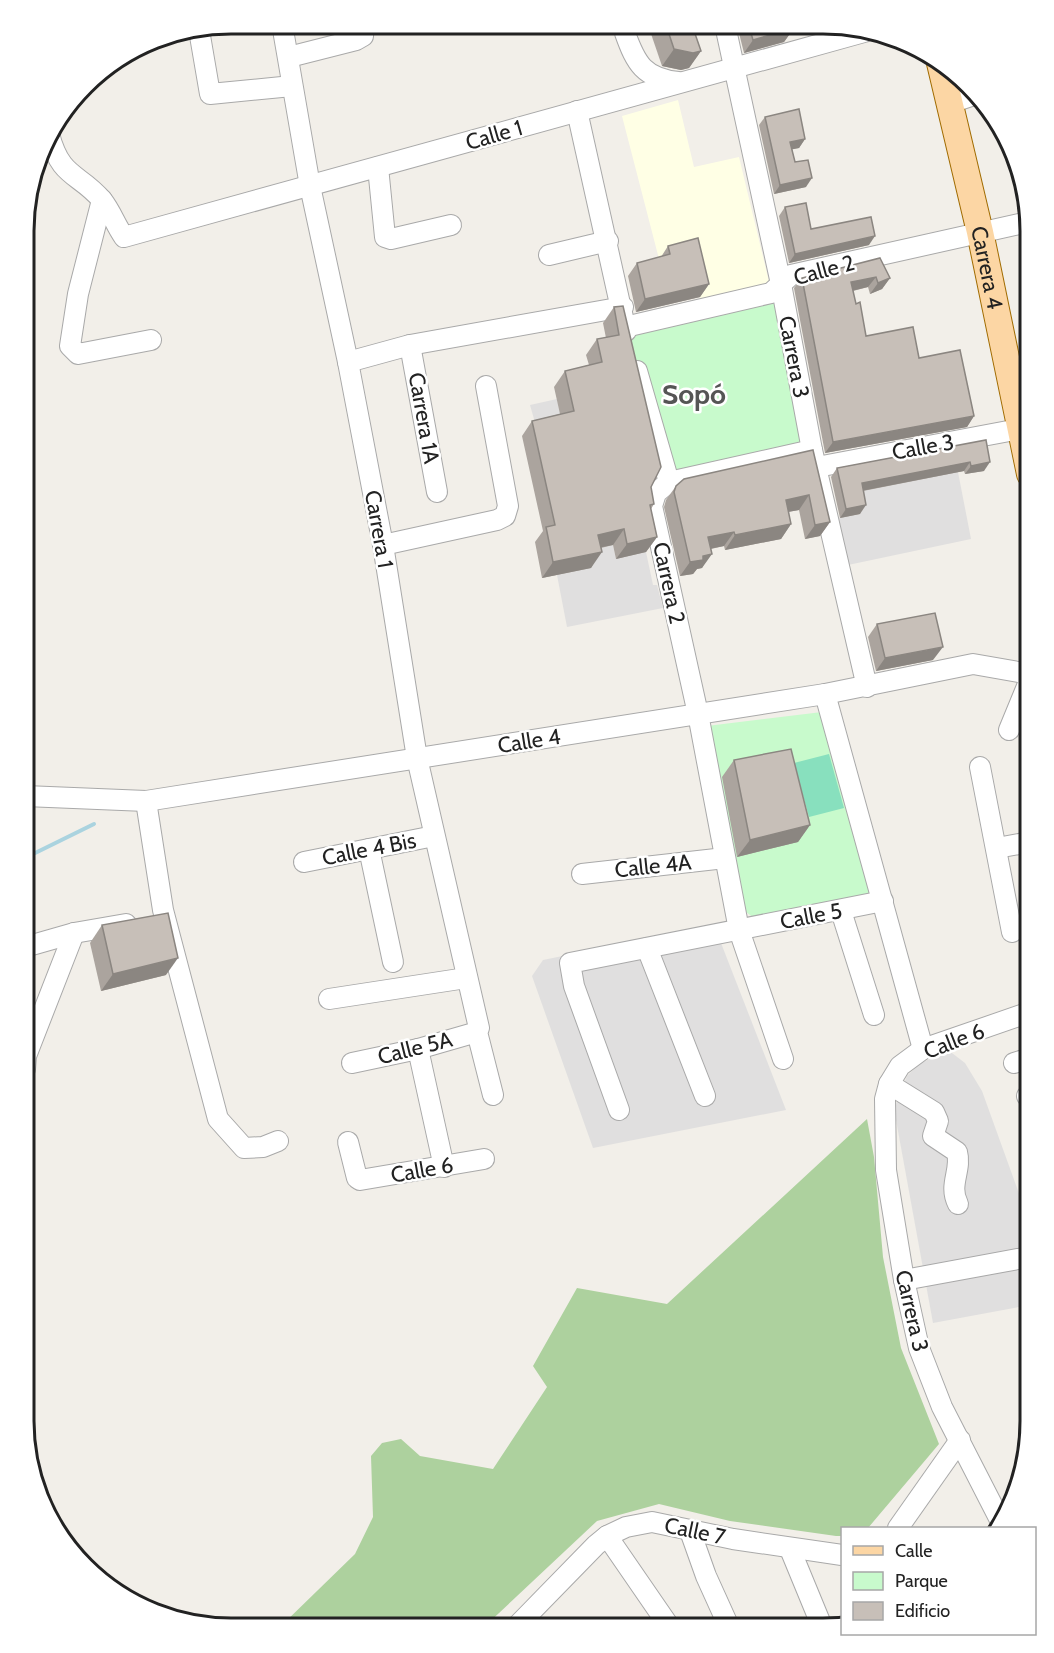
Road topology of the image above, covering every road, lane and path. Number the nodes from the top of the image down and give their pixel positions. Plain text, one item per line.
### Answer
1 (284, 34) edge
2 (360, 34) edge
3 (625, 34) edge
4 (727, 34) edge
5 (826, 34) edge
6 (200, 37) edge
7 (289, 57) junction
8 (735, 68) junction
9 (681, 83) junction
10 (951, 83) edge
11 (292, 86) junction
12 (961, 100) edge
13 (578, 111) junction
14 (53, 149) edge
15 (378, 167) junction
16 (310, 186) junction
17 (102, 200) junction
18 (1019, 224) edge
19 (451, 225) dead end
20 (980, 232) junction
21 (608, 241) junction
22 (549, 255) dead end
23 (781, 284) junction
24 (623, 307) junction
25 (625, 327) junction
26 (151, 340) dead end
27 (410, 345) junction
28 (348, 363) junction
29 (486, 386) dead end
30 (1020, 402) edge
31 (1020, 429) edge
32 (814, 458) junction
33 (669, 482) junction
34 (437, 492) dead end
35 (383, 545) junction
36 (1020, 675) edge
37 (867, 687) junction
38 (825, 694) junction
39 (1020, 703) edge
40 (698, 714) junction
41 (1009, 730) dead end
42 (417, 758) junction
43 (980, 767) dead end
44 (34, 796) edge
45 (146, 801) junction
46 (434, 836) junction
47 (1019, 844) edge
48 (997, 848) junction
49 (369, 849) junction
50 (725, 858) junction
51 (304, 862) dead end
52 (582, 874) dead end
53 (883, 901) junction
54 (163, 910) junction
55 (841, 911) junction
56 (739, 930) junction
57 (1012, 932) dead end
58 (74, 933) junction
59 (34, 944) edge
60 (647, 948) junction
61 (393, 962) dead end
62 (466, 978) junction
63 (329, 999) dead end
64 (874, 1015) dead end
65 (1019, 1016) edge
66 (477, 1032) junction
67 (34, 1037) edge
68 (418, 1049) junction
69 (923, 1049) junction
70 (783, 1059) dead end
71 (352, 1063) dead end
72 (889, 1084) junction
73 (493, 1095) dead end
74 (705, 1096) dead end
75 (619, 1110) dead end
76 (279, 1141) dead end
77 (348, 1142) dead end
78 (484, 1159) dead end
79 (444, 1167) junction
80 (958, 1204) dead end
81 (1019, 1259) edge
82 (904, 1280) junction
83 (960, 1440) junction
84 (997, 1513) edge
85 (899, 1527) edge
86 (690, 1531) junction
87 (607, 1536) junction
88 (790, 1549) junction
89 (841, 1555) edge
90 (525, 1618) edge
91 (663, 1618) edge
92 (725, 1618) edge
93 (818, 1618) edge

1 - 7 street, Carrera 1
2 - 7 street
3 - 9 street
4 - 8 street, Carrera 3
5 - 8 street, Calle 1
6 - 11 street
7 - 11 street, Carrera 1
8 - 9 street, Calle 1
8 - 23 street, Carrera 3
9 - 13 street, Calle 1
10 - 12 main road, Carrera 4
11 - 16 street, Carrera 1
12 - 20 main road, Carrera 4
13 - 15 street, Calle 1
13 - 21 street
14 - 17 street
15 - 16 street, Calle 1
15 - 19 street
16 - 17 street, Calle 1
16 - 28 street, Carrera 1
17 - 26 street
18 - 20 street, Calle 2
20 - 23 street, Calle 2
20 - 30 main road, Carrera 4
21 - 22 street
21 - 24 street
23 - 25 street, Calle 2
23 - 32 street, Carrera 3
24 - 25 street
24 - 27 street
25 - 33 street
27 - 28 street
27 - 34 street, Carrera 1A
28 - 35 street, Carrera 1
29 - 35 street
31 - 32 street, Calle 3
32 - 33 street, Calle 3
32 - 37 street, Carrera 3
33 - 40 street, Carrera 2
35 - 42 street, Carrera 1
36 - 37 street, Calle 4
37 - 38 street, Calle 4
38 - 40 street, Calle 4
38 - 53 street
39 - 41 street
40 - 42 street, Calle 4
40 - 50 street, Carrera 2
42 - 45 street, Calle 4
42 - 46 street, Carrera 1
43 - 48 street
44 - 45 street, Calle 4
45 - 54 street
46 - 49 street, Calle 4 Bis
46 - 62 street, Carrera 1
47 - 48 street
48 - 57 street
49 - 51 street, Calle 4 Bis
49 - 61 street
50 - 52 street, Calle 4A
50 - 56 street, Carrera 2
53 - 55 street, Calle 5
53 - 69 street
54 - 58 street
54 - 76 street
55 - 56 street, Calle 5
55 - 64 street
56 - 60 street, Calle 5
56 - 70 street, Carrera 2
58 - 59 street
58 - 67 street
60 - 74 street
60 - 75 street, Calle 5
62 - 63 street
62 - 66 street, Carrera 1
65 - 69 street, Calle 6
66 - 68 street, Calle 5A
66 - 73 street, Carrera 1
68 - 71 street, Calle 5A
68 - 79 street
69 - 72 street, Calle 6
72 - 80 street
72 - 82 street, Carrera 3
77 - 79 street, Calle 6
78 - 79 street, Calle 6
81 - 82 street
82 - 83 street, Carrera 3
83 - 84 street, Carrera 3
83 - 85 street
86 - 87 street, Calle 7
86 - 88 street, Calle 7
86 - 92 street
87 - 90 street, Calle 7
87 - 91 street
88 - 89 street, Calle 7
88 - 93 street

